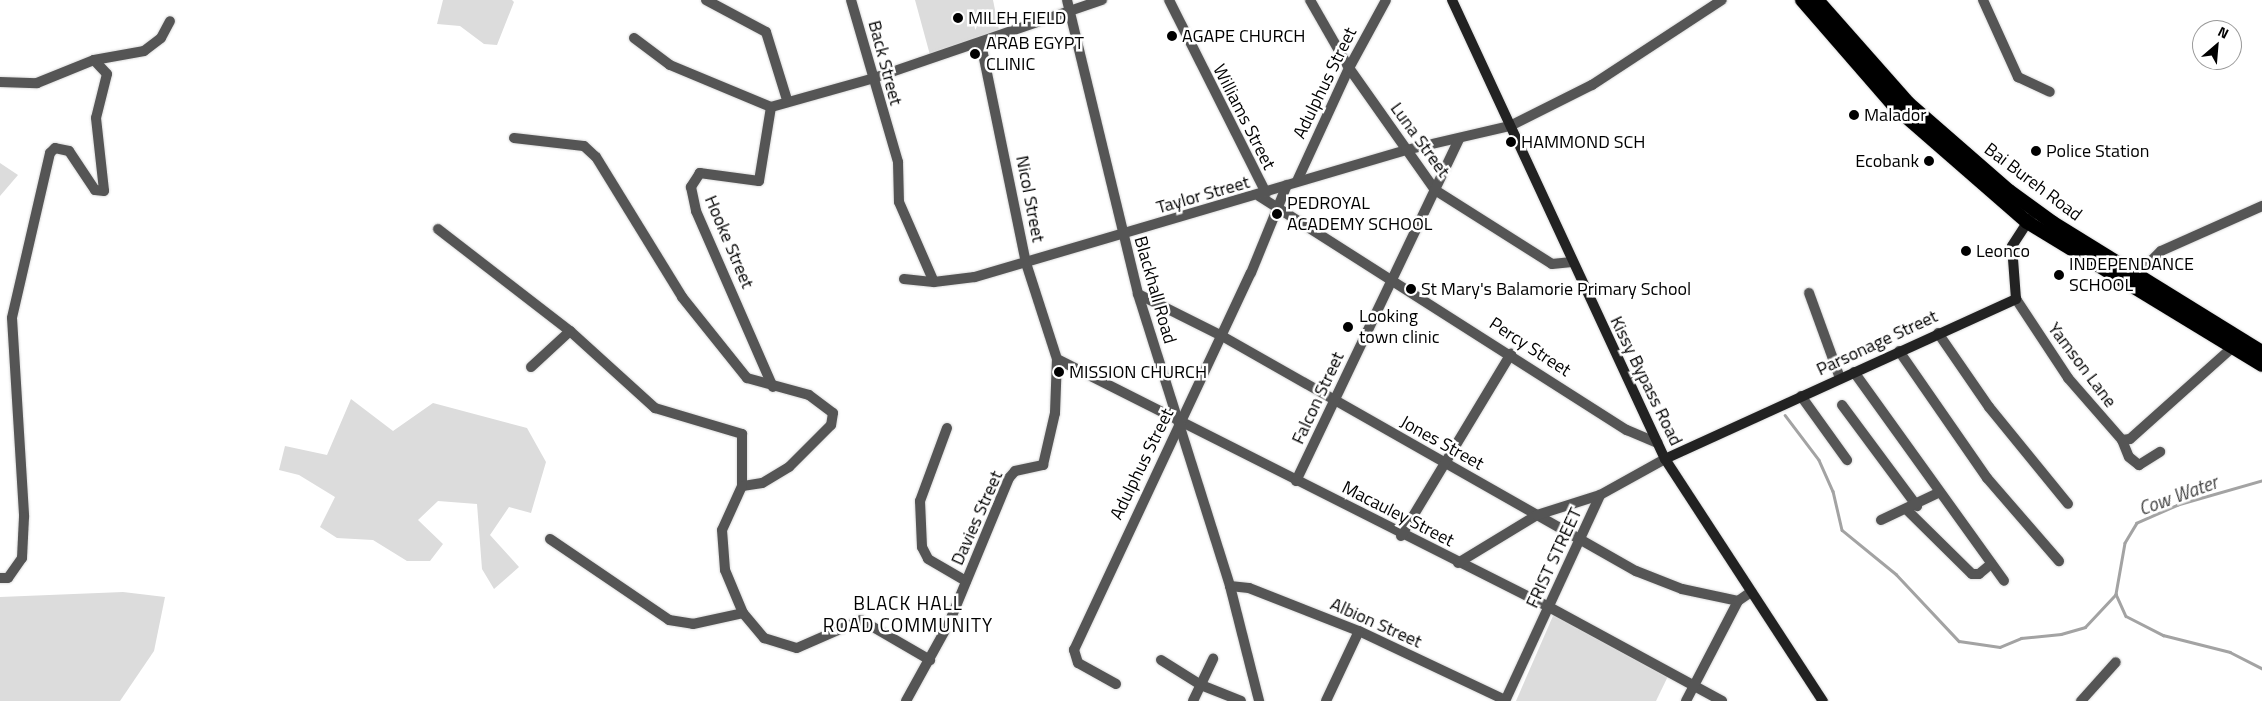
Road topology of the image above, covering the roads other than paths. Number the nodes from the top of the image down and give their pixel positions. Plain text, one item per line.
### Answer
1 (706, 0) edge
2 (851, 0) edge
3 (1067, 0) edge
4 (1102, 0) edge
5 (1169, 0) edge
6 (1310, 0) edge
7 (1386, 0) edge
8 (1452, 0) edge
9 (1722, 0) edge
10 (1802, 0) edge
11 (1817, 0) edge
12 (1984, 0) edge
13 (1070, 12) junction
14 (170, 22) dead end
15 (634, 38) dead end
16 (981, 43) junction
17 (94, 60) junction
18 (1348, 68) junction
19 (874, 78) junction
20 (0, 82) edge
21 (2050, 92) dead end
22 (787, 100) junction
23 (771, 107) junction
24 (1510, 126) junction
25 (514, 138) dead end
26 (1459, 139) junction
27 (1406, 150) junction
28 (1292, 183) junction
29 (1435, 190) junction
30 (1262, 194) junction
31 (2262, 206) edge
32 (1278, 208) junction
33 (2031, 216) junction
34 (438, 229) dead end
35 (1123, 235) junction
36 (1572, 262) junction
37 (1026, 263) junction
38 (904, 279) dead end
39 (2132, 280) junction
40 (1391, 281) junction
41 (934, 282) junction
42 (1809, 293) dead end
43 (1138, 294) junction
44 (2016, 299) junction
45 (570, 330) junction
46 (1938, 333) junction
47 (1222, 336) junction
48 (2233, 347) junction
49 (1899, 351) junction
50 (2262, 352) edge
51 (1511, 354) junction
52 (1057, 359) junction
53 (2262, 365) edge
54 (531, 367) dead end
55 (1854, 372) junction
56 (1840, 378) junction
57 (773, 387) junction
58 (1801, 396) junction
59 (1334, 402) junction
60 (1842, 405) dead end
61 (1181, 422) junction
62 (947, 428) dead end
63 (2126, 439) junction
64 (1657, 443) junction
65 (2160, 452) dead end
66 (1665, 459) junction
67 (1847, 460) dead end
68 (1442, 461) junction
69 (1296, 481) junction
70 (742, 486) junction
71 (1938, 494) junction
72 (1600, 495) junction
73 (2068, 504) dead end
74 (1912, 508) junction
75 (1537, 515) junction
76 (1881, 520) dead end
77 (1401, 536) junction
78 (1581, 538) junction
79 (550, 539) dead end
80 (2059, 561) dead end
81 (1458, 563) junction
82 (1991, 564) junction
83 (0, 578) edge
84 (2004, 581) dead end
85 (966, 582) junction
86 (1230, 586) junction
87 (1751, 592) junction
88 (1738, 601) junction
89 (1549, 607) junction
90 (742, 612) junction
91 (1359, 631) junction
92 (1213, 659) dead end
93 (930, 660) junction
94 (1161, 660) dead end
95 (2116, 662) dead end
96 (1116, 684) dead end
97 (1201, 684) junction
98 (1694, 686) junction
99 (1818, 698) edge
100 (903, 700) edge
101 (1505, 700) edge
102 (1193, 701) edge
103 (1241, 701) edge
104 (1259, 701) edge
105 (1326, 701) edge
106 (1686, 701) edge
107 (1722, 701) edge
108 (2081, 701) edge

1 - 22 street
2 - 19 street, Back Street
3 - 13 street, Blackhall Road
4 - 13 street
5 - 30 street, Williams Street
6 - 18 street, Luna Street
7 - 18 street, Adulphus Street
8 - 24 main road, Kissy Bypass Road
9 - 24 street, Taylor Street
10 - 33 highway
11 - 33 highway, Bai Bureh Road
12 - 21 street
13 - 16 street
13 - 35 street, Blackhall Road
14 - 17 street
15 - 23 street
16 - 19 street
16 - 37 street, Nicol Street
17 - 20 street
17 - 83 street
18 - 27 street, Luna Street
18 - 28 street, Adulphus Street
19 - 22 street
19 - 41 street, Back Street
22 - 23 street
23 - 57 street, Hooke Street
24 - 26 street, Taylor Street
24 - 36 main road, Kissy Bypass Road
25 - 57 street
26 - 27 street, Taylor Street
26 - 29 street, Falcon Street
27 - 28 street, Taylor Street
27 - 29 street, Luna Street
28 - 30 street, Taylor Street
28 - 32 street, Adulphus Street
29 - 36 street, Luna Street
29 - 40 street, Falcon Street
30 - 32 street, Percy Street
30 - 35 street, Taylor Street
31 - 39 street
32 - 40 street, Percy Street
32 - 47 street, Adulphus Street
33 - 39 highway, Bai Bureh Road
33 - 44 main road
34 - 45 street
35 - 37 street, Taylor Street
35 - 43 street, Blackhall Road
36 - 64 main road, Kissy Bypass Road
37 - 41 street, Taylor Street
37 - 52 street, Nicol Street
38 - 41 street, Taylor Street
39 - 48 highway
39 - 50 highway, Bai Bureh Road
40 - 51 street, Percy Street
40 - 59 street, Falcon Street
42 - 56 street
43 - 47 street, Jones Street
43 - 61 street, Blackhall Road
44 - 46 main road, Parsonage Street
44 - 63 street, Yamson Lane
45 - 54 street
45 - 70 street
46 - 49 main road, Parsonage Street
46 - 73 street
47 - 59 street, Jones Street
47 - 61 street, Adulphus Street
48 - 53 highway
48 - 63 street
49 - 55 main road, Parsonage Street
49 - 80 street
51 - 64 street, Percy Street
51 - 68 street
52 - 61 street, Macauley Street
52 - 85 street, Davies Street
55 - 56 main road, Parsonage Street
55 - 71 street
56 - 58 main road, Parsonage Street
57 - 70 street
58 - 66 main road, Parsonage Street
58 - 67 street
59 - 68 street, Jones Street
59 - 69 street, Falcon Street
60 - 74 street
61 - 69 street, Macauley Street
61 - 86 street, Blackhall Road
61 - 96 street, Adulphus Street
62 - 85 street
63 - 65 street, Yamson Lane
64 - 66 main road, Kissy Bypass Road
66 - 72 street, FRIST STREET
66 - 87 main road, Kissy Bypass Road
68 - 75 street, Jones Street
68 - 77 street
69 - 77 street, Macauley Street
70 - 90 street
71 - 74 street
71 - 82 street
72 - 75 street
72 - 78 street, FRIST STREET
74 - 76 street
74 - 82 street
75 - 78 street, Jones Street
75 - 81 street
77 - 81 street, Macauley Street
78 - 88 street, Jones Street
78 - 89 street, FRIST STREET
79 - 90 street
81 - 89 street, Macauley Street
82 - 84 street
85 - 93 street, Davies Street
86 - 91 street, Albion Street
86 - 104 street, Blackhall Road
87 - 88 street
87 - 99 main road, Kissy Bypass Road
88 - 98 street
89 - 98 street, Macauley Street
89 - 101 street, FRIST STREET
90 - 93 street
91 - 101 street, Albion Street
91 - 105 street
92 - 97 street
93 - 100 street, Davies Street
94 - 97 street
95 - 108 street
97 - 102 street
97 - 103 street
98 - 106 street
98 - 107 street, Macauley Street

